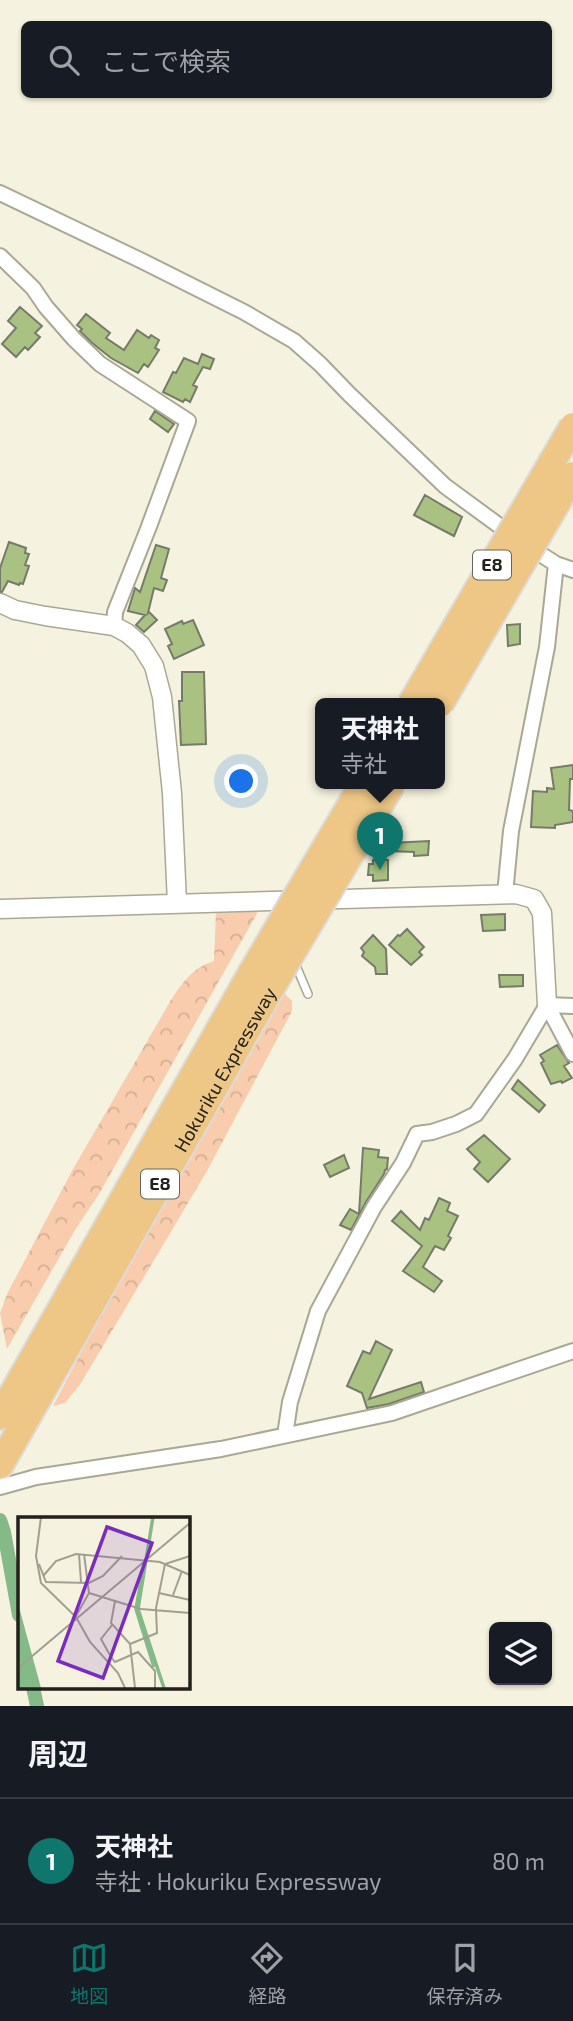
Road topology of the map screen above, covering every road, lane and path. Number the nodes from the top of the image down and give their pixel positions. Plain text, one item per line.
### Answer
1 (0, 193) edge
2 (0, 256) edge
3 (573, 426) edge
4 (573, 474) edge
5 (556, 564) junction
6 (573, 570) edge
7 (0, 603) edge
8 (114, 626) junction
9 (414, 698) edge
10 (442, 698) edge
11 (360, 789) edge
12 (389, 789) edge
13 (505, 894) junction
14 (271, 901) junction
15 (177, 903) junction
16 (0, 909) edge
17 (285, 936) dead end
18 (289, 948) dead end
19 (263, 977) junction
20 (308, 994) dead end
21 (547, 1005) junction
22 (573, 1006) edge
23 (573, 1054) edge
24 (573, 1351) edge
25 (0, 1416) edge
26 (285, 1435) junction
27 (0, 1465) edge
28 (0, 1487) edge

1 - 5 street
2 - 8 street
3 - 9 highway, E8, bridge
4 - 10 highway, E8, bridge
5 - 6 street
5 - 13 street
7 - 8 street
8 - 15 street
11 - 19 highway, Hokuriku Expressway / E8, bridge
12 - 19 highway, Hokuriku Expressway / E8, bridge
13 - 14 street
13 - 21 street
14 - 15 street
14 - 17 lane
15 - 16 street
18 - 20 lane
19 - 25 highway, Hokuriku Expressway / E8
19 - 27 highway, Hokuriku Expressway / E8
21 - 22 street
21 - 23 street
21 - 26 street
24 - 26 street
26 - 28 street

